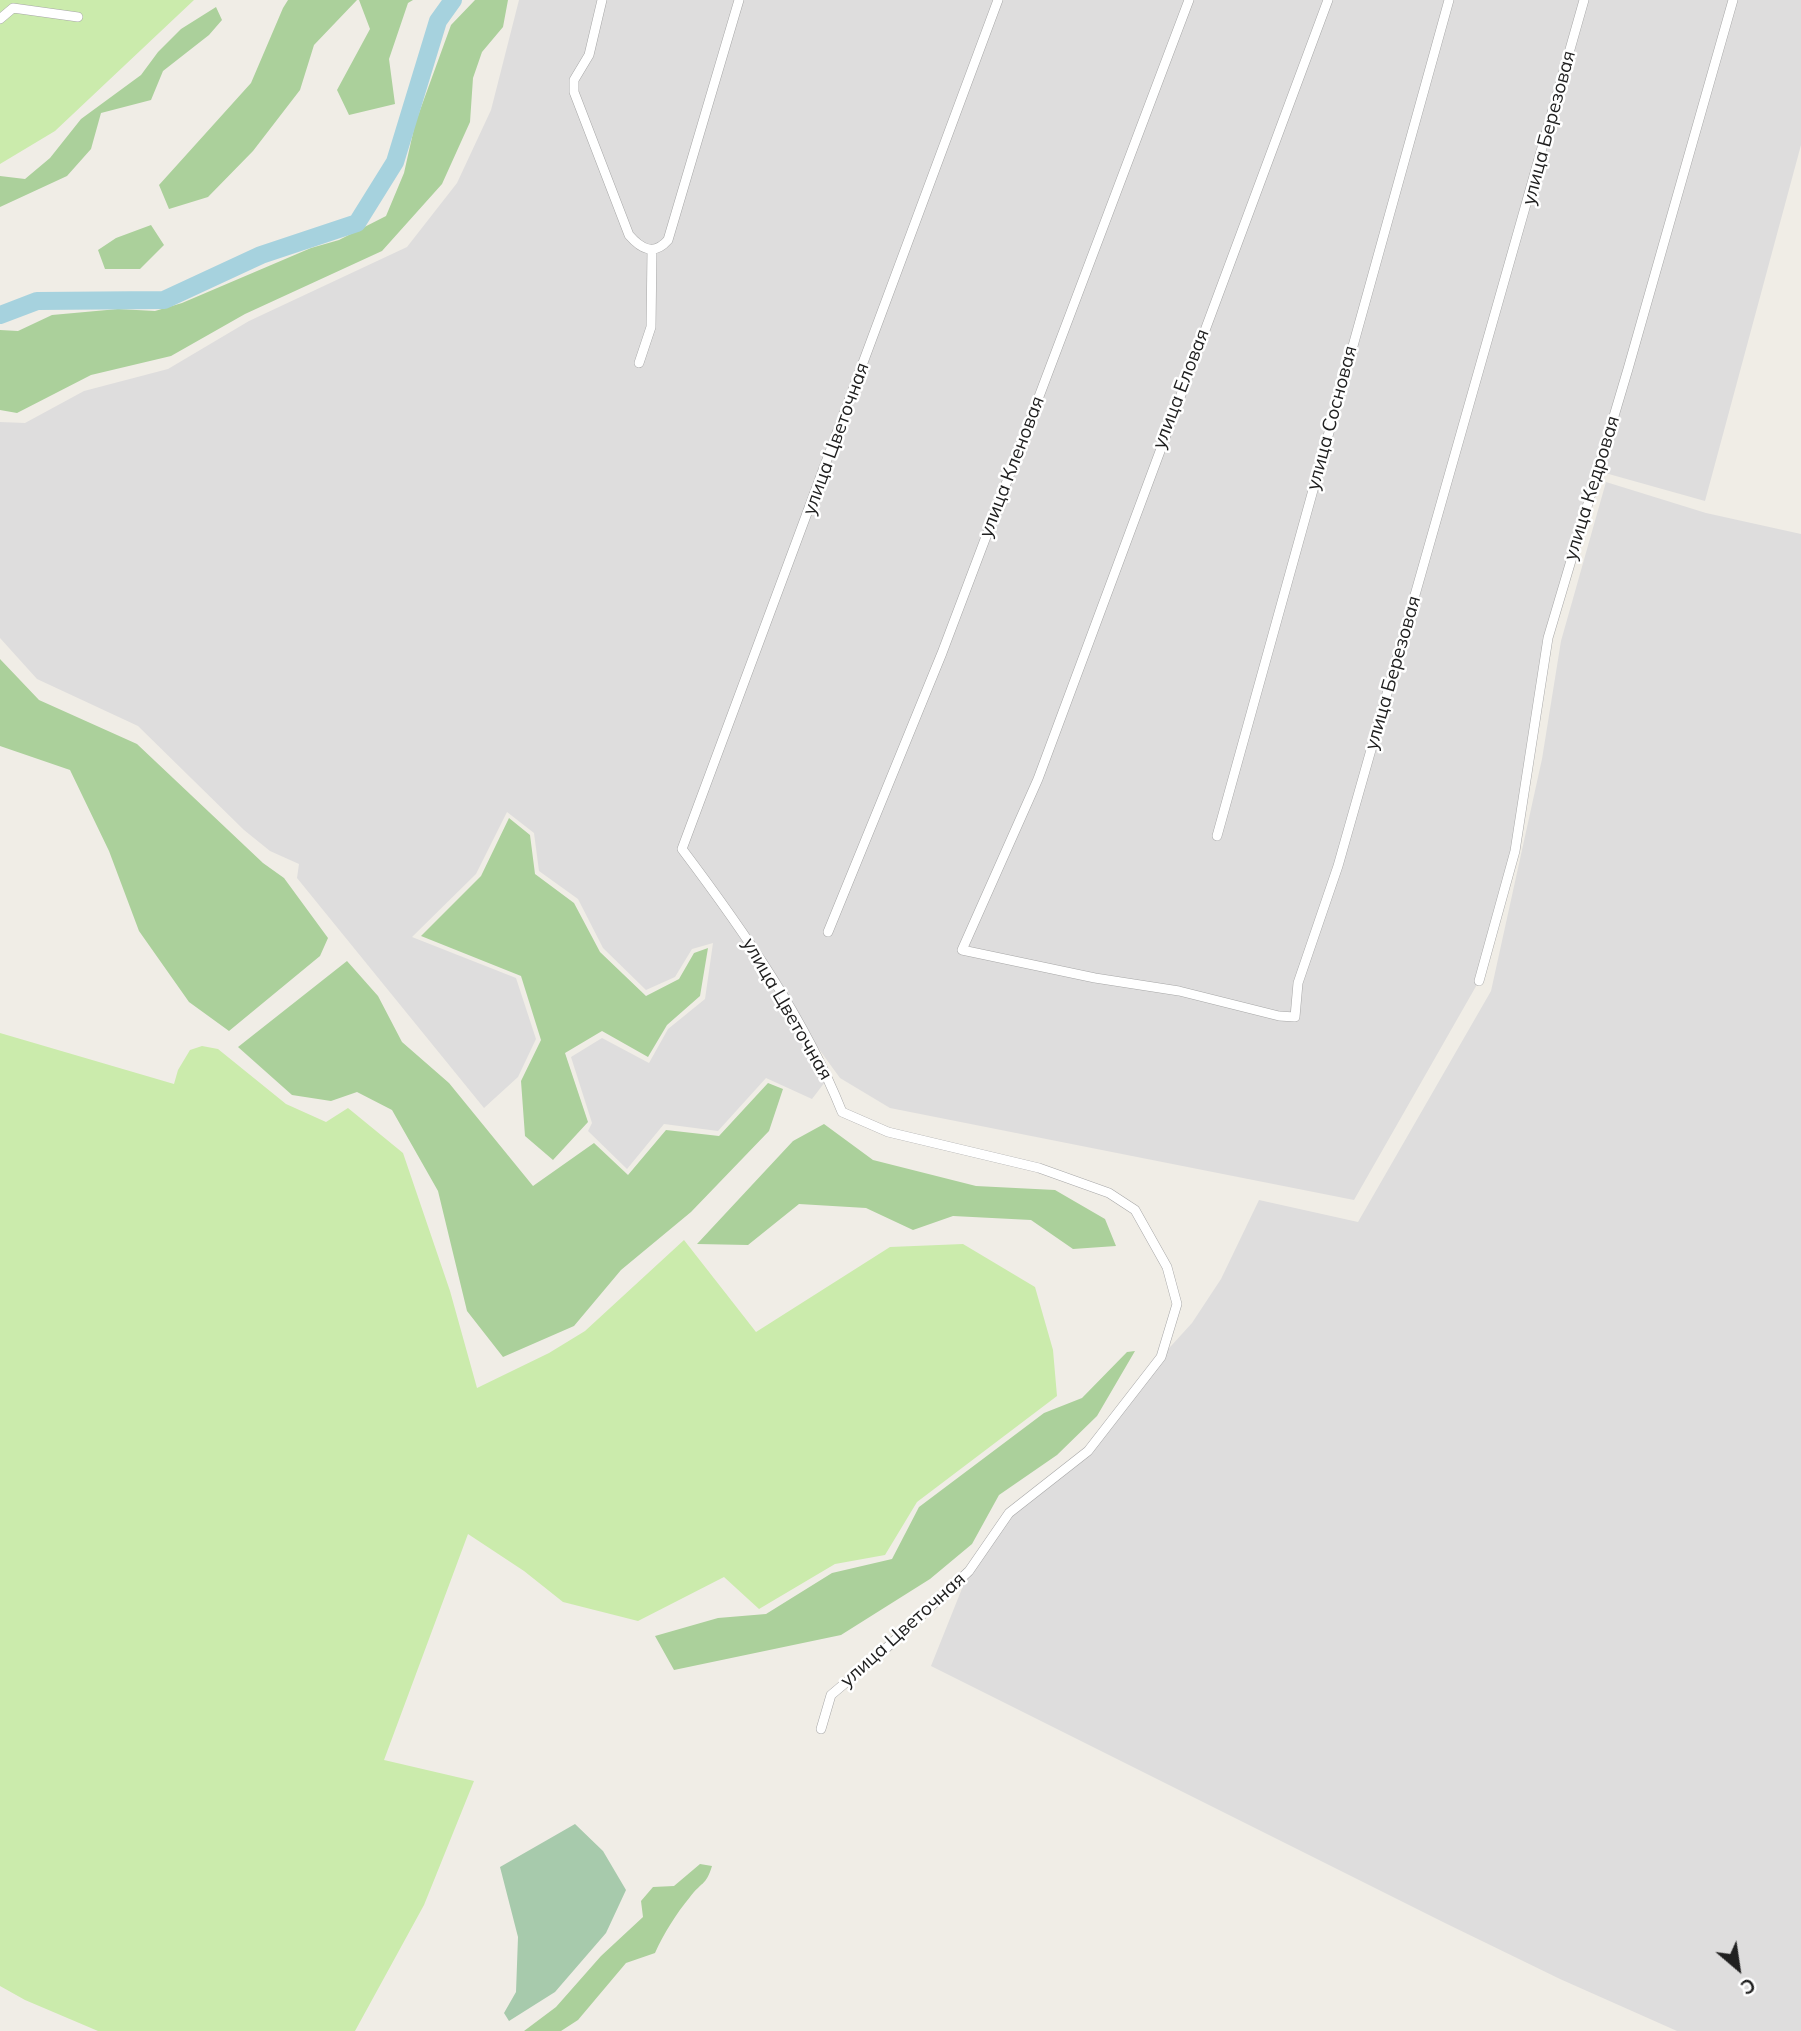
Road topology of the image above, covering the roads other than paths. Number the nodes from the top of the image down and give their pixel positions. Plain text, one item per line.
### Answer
1 (602, 0) edge
2 (739, 0) edge
3 (998, 0) edge
4 (1189, 0) edge
5 (1328, 0) edge
6 (1449, 0) edge
7 (1584, 0) edge
8 (1733, 0) edge
9 (78, 17) dead end
10 (0, 19) edge
11 (652, 250) junction
12 (639, 363) dead end
13 (1217, 835) dead end
14 (828, 932) dead end
15 (962, 950) joint
16 (1479, 981) dead end
17 (821, 1729) dead end

1 - 11 street
2 - 11 street
3 - 17 street, улица Цветочная
4 - 14 street, улица Кленовая
5 - 15 street, улица Еловая
6 - 13 street, улица Сосновая
7 - 15 street, улица Березовая
8 - 16 street, улица Кедровая
9 - 10 street
11 - 12 street

